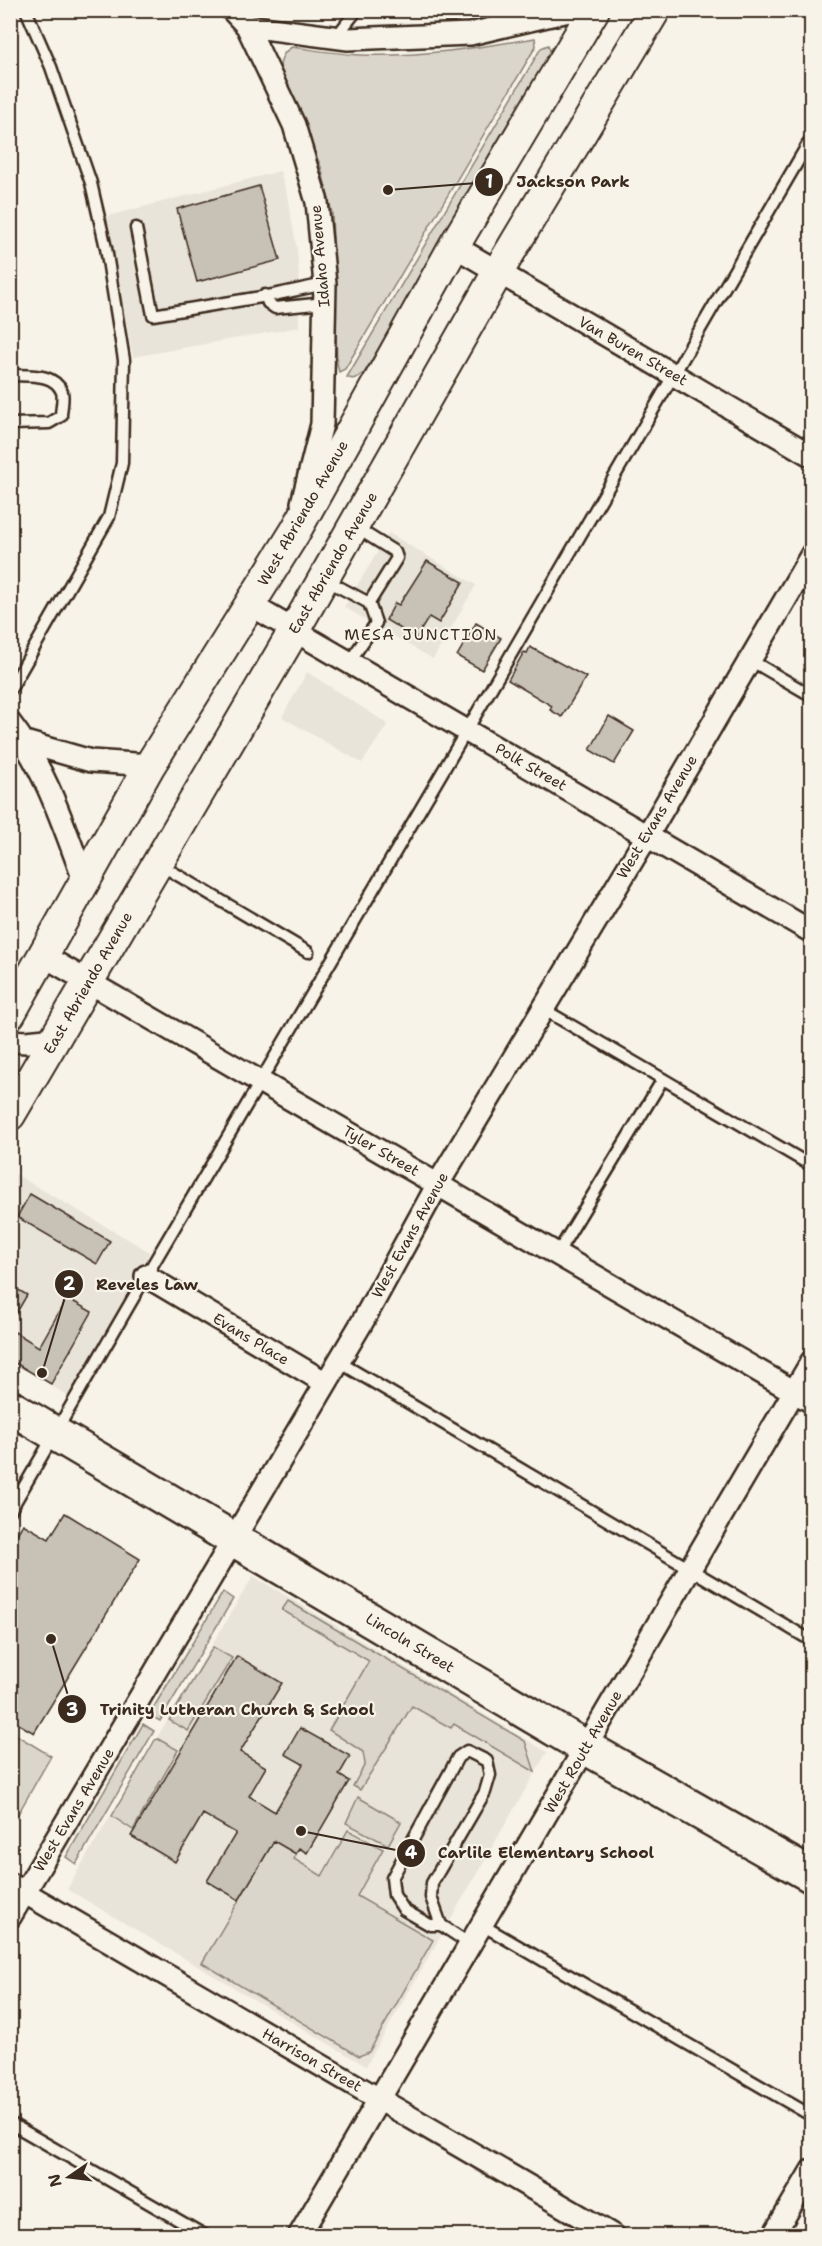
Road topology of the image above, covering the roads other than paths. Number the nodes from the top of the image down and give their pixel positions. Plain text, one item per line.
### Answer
1 (26, 10) edge
2 (357, 10) edge
3 (573, 10) edge
4 (594, 10) edge
5 (655, 10) edge
6 (239, 18) edge
7 (336, 38) junction
8 (812, 137) edge
9 (136, 228) dead end
10 (454, 246) junction
11 (498, 272) junction
12 (325, 294) junction
13 (265, 295) junction
14 (10, 375) edge
15 (674, 375) junction
16 (10, 424) edge
17 (812, 456) edge
18 (353, 526) junction
19 (294, 532) junction
20 (812, 554) edge
21 (324, 578) junction
22 (369, 603) junction
23 (249, 604) junction
24 (295, 629) junction
25 (750, 660) junction
26 (350, 662) junction
27 (10, 690) edge
28 (812, 696) edge
29 (10, 723) edge
30 (467, 730) junction
31 (25, 742) junction
32 (150, 765) junction
33 (647, 836) junction
34 (158, 863) junction
35 (84, 880) junction
36 (812, 932) edge
37 (308, 952) dead end
38 (44, 956) junction
39 (89, 982) junction
40 (543, 1009) junction
41 (10, 1014) edge
42 (56, 1039) junction
43 (10, 1041) edge
44 (663, 1079) junction
45 (261, 1081) junction
46 (10, 1115) edge
47 (812, 1166) edge
48 (438, 1185) junction
49 (557, 1254) junction
50 (146, 1276) junction
51 (812, 1361) edge
52 (339, 1362) junction
53 (326, 1383) junction
54 (803, 1397) edge
55 (10, 1407) edge
56 (56, 1433) junction
57 (10, 1511) edge
58 (235, 1539) junction
59 (689, 1570) junction
60 (812, 1641) edge
61 (585, 1747) junction
62 (812, 1876) edge
63 (17, 1889) edge
64 (10, 1917) edge
65 (441, 1925) junction
66 (482, 1925) junction
67 (470, 1944) junction
68 (380, 2099) junction
69 (812, 2116) edge
70 (10, 2123) edge
71 (812, 2169) edge
72 (206, 2235) edge
73 (299, 2235) edge
74 (614, 2235) edge
75 (773, 2235) edge

1 - 27 lane
2 - 7 lane
3 - 7 street, Idaho Avenue
4 - 10 main road, West Abriendo Avenue
5 - 11 main road, East Abriendo Avenue
6 - 7 street, Idaho Avenue
6 - 12 street, Idaho Avenue
8 - 15 lane
9 - 13 lane
10 - 11 street, Van Buren Street
10 - 19 main road, West Abriendo Avenue
11 - 15 street, Van Buren Street
11 - 18 main road, East Abriendo Avenue
12 - 13 lane
12 - 13 lane
12 - 19 street, Idaho Avenue
14 - 16 lane
15 - 17 street, Van Buren Street
15 - 30 lane
18 - 21 main road, East Abriendo Avenue
18 - 22 lane
19 - 23 main road, West Abriendo Avenue
20 - 25 street, West Evans Avenue
21 - 22 lane
21 - 24 main road, East Abriendo Avenue
22 - 26 lane
23 - 24 street, Polk Street
23 - 32 main road, West Abriendo Avenue
24 - 26 street, Polk Street
24 - 34 main road, East Abriendo Avenue
25 - 28 lane
25 - 33 street, West Evans Avenue
26 - 30 street, Polk Street
29 - 31 street
30 - 33 street, Polk Street
30 - 45 lane
31 - 32 street
31 - 35 street
32 - 35 main road, West Abriendo Avenue
33 - 36 street, Polk Street
33 - 40 street, West Evans Avenue
34 - 37 lane
34 - 39 main road, East Abriendo Avenue
35 - 38 main road, West Abriendo Avenue
38 - 39 street, Tyler Street
38 - 41 main road, West Abriendo Avenue
39 - 42 main road, East Abriendo Avenue
39 - 45 street, Tyler Street
40 - 44 lane
40 - 48 street, West Evans Avenue
42 - 43 street
42 - 46 main road, East Abriendo Avenue
44 - 47 lane
44 - 49 lane
45 - 48 street, Tyler Street
45 - 50 lane
48 - 49 street, Tyler Street
48 - 52 street, West Evans Avenue
49 - 54 street, Tyler Street
50 - 53 street, Evans Place
50 - 56 lane
51 - 54 street, West Routt Avenue
52 - 53 street, West Evans Avenue
52 - 59 lane
53 - 58 street, West Evans Avenue
54 - 59 street, West Routt Avenue
55 - 56 main road, Lincoln Street
56 - 57 lane
56 - 58 main road, Lincoln Street
58 - 61 main road, Lincoln Street
58 - 63 street, West Evans Avenue
59 - 60 lane
59 - 61 street, West Routt Avenue
61 - 62 main road, Lincoln Street
61 - 66 street, West Routt Avenue
63 - 64 street, West Evans Avenue
63 - 68 street, Harrison Street
65 - 65 lane
65 - 67 lane
66 - 67 street, West Routt Avenue
66 - 69 lane
67 - 68 street, West Routt Avenue
68 - 73 street, West Routt Avenue
68 - 74 street, Harrison Street
70 - 72 lane
71 - 75 street

